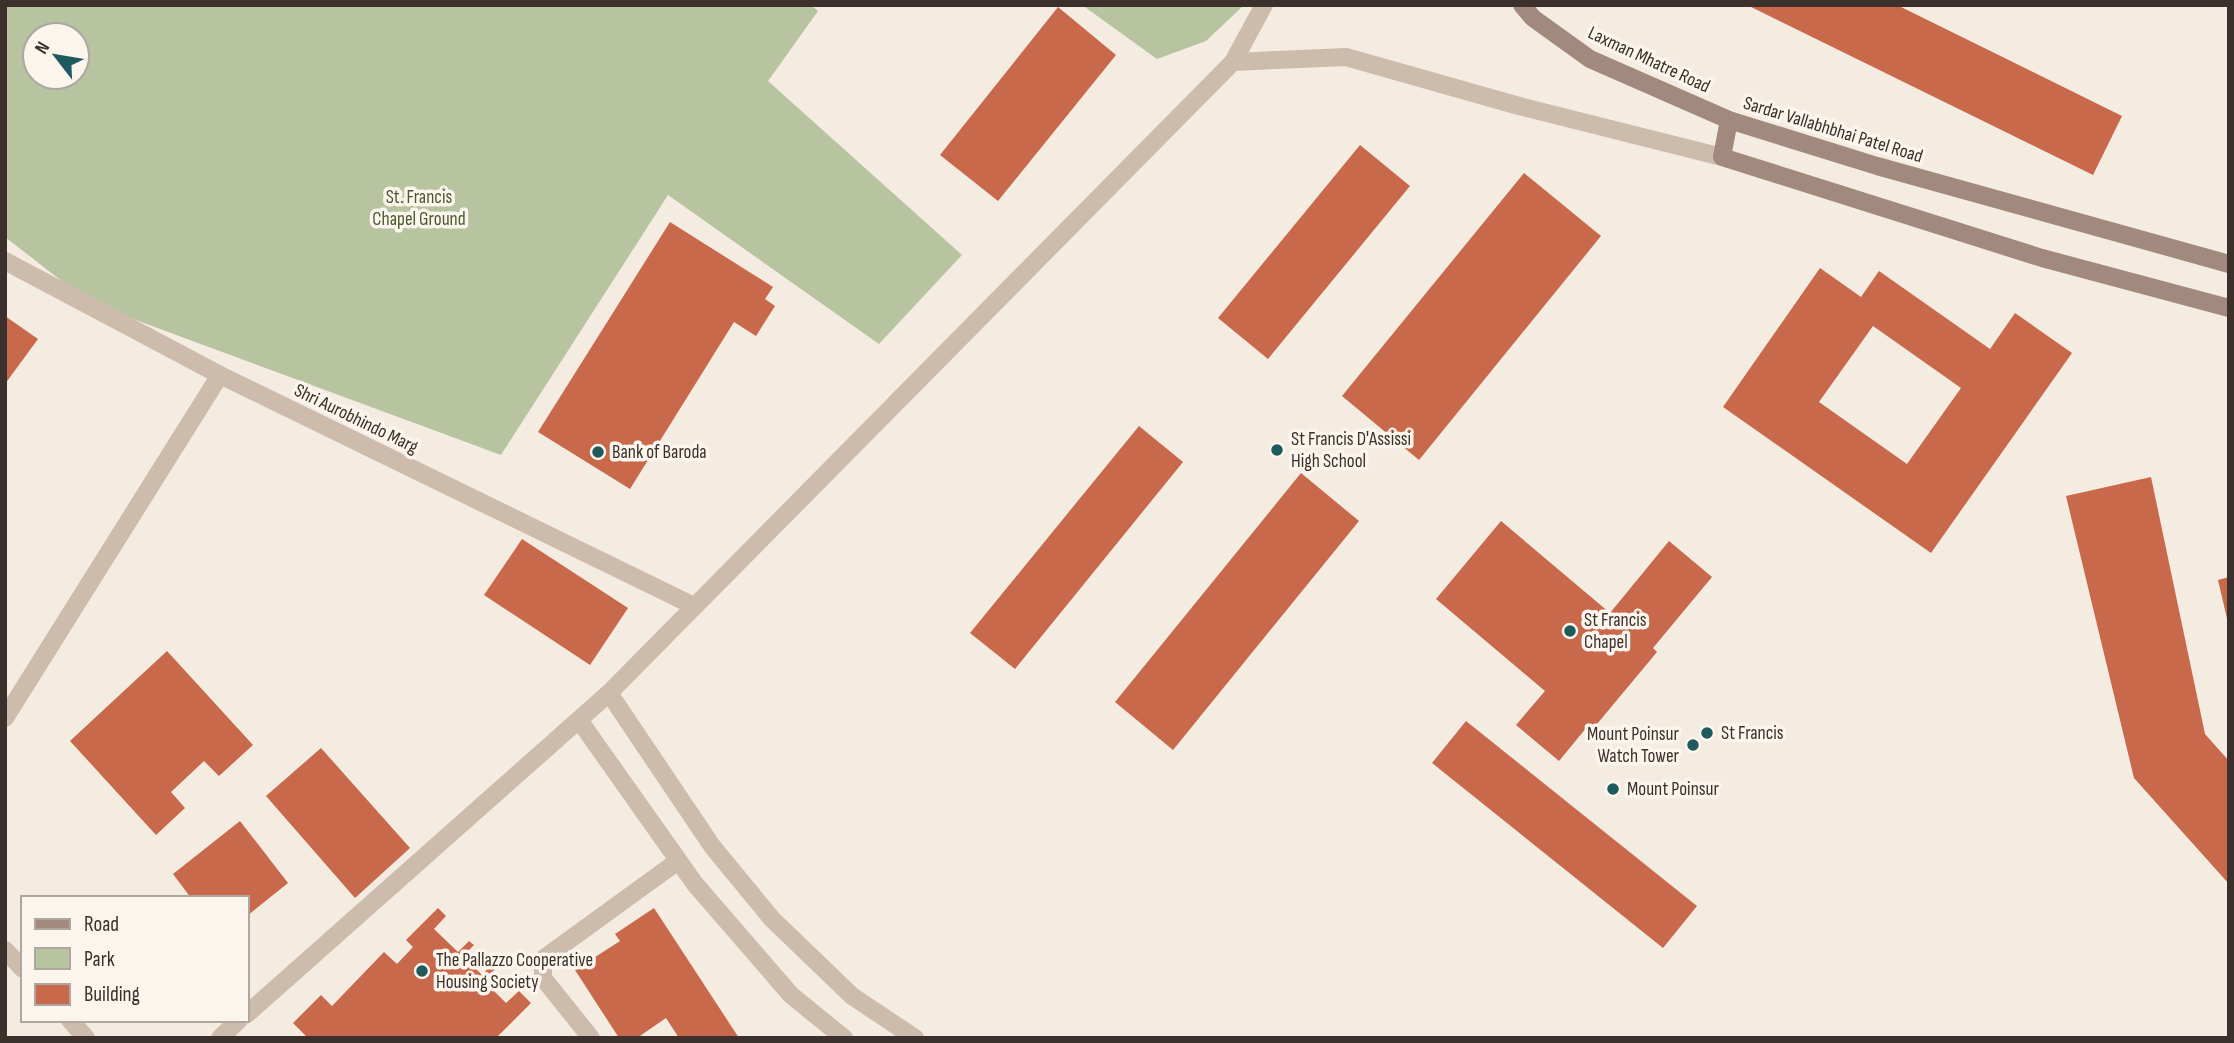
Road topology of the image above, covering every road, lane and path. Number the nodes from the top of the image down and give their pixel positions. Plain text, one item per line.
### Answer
1 (1264, 5) edge
2 (1522, 5) edge
3 (1233, 62) junction
4 (1729, 120) junction
5 (1722, 157) junction
6 (5, 261) edge
7 (2229, 264) edge
8 (2229, 308) edge
9 (220, 375) junction
10 (694, 606) junction
11 (609, 693) junction
12 (5, 718) edge
13 (579, 720) junction
14 (677, 861) junction
15 (5, 950) edge
16 (21, 967) edge
17 (248, 1013) edge
18 (72, 1022) edge
19 (237, 1022) edge
20 (912, 1037) edge
21 (86, 1038) edge
22 (220, 1038) edge
23 (591, 1038) edge
24 (844, 1038) edge

1 - 3 street
2 - 4 main road, Laxman Mhatre Road
3 - 5 street
3 - 10 street
4 - 5 main road, Sardar Vallabhbhai Patel Road
4 - 7 main road, Sardar Vallabhbhai Patel Road
5 - 8 main road
6 - 9 street, Shri Aurobhindo Marg
9 - 10 street, Shri Aurobhindo Marg
9 - 12 street
10 - 11 street
11 - 13 street
11 - 20 street
13 - 14 street
13 - 17 street
14 - 23 street
14 - 24 street
15 - 16 street
18 - 21 street
19 - 22 street

